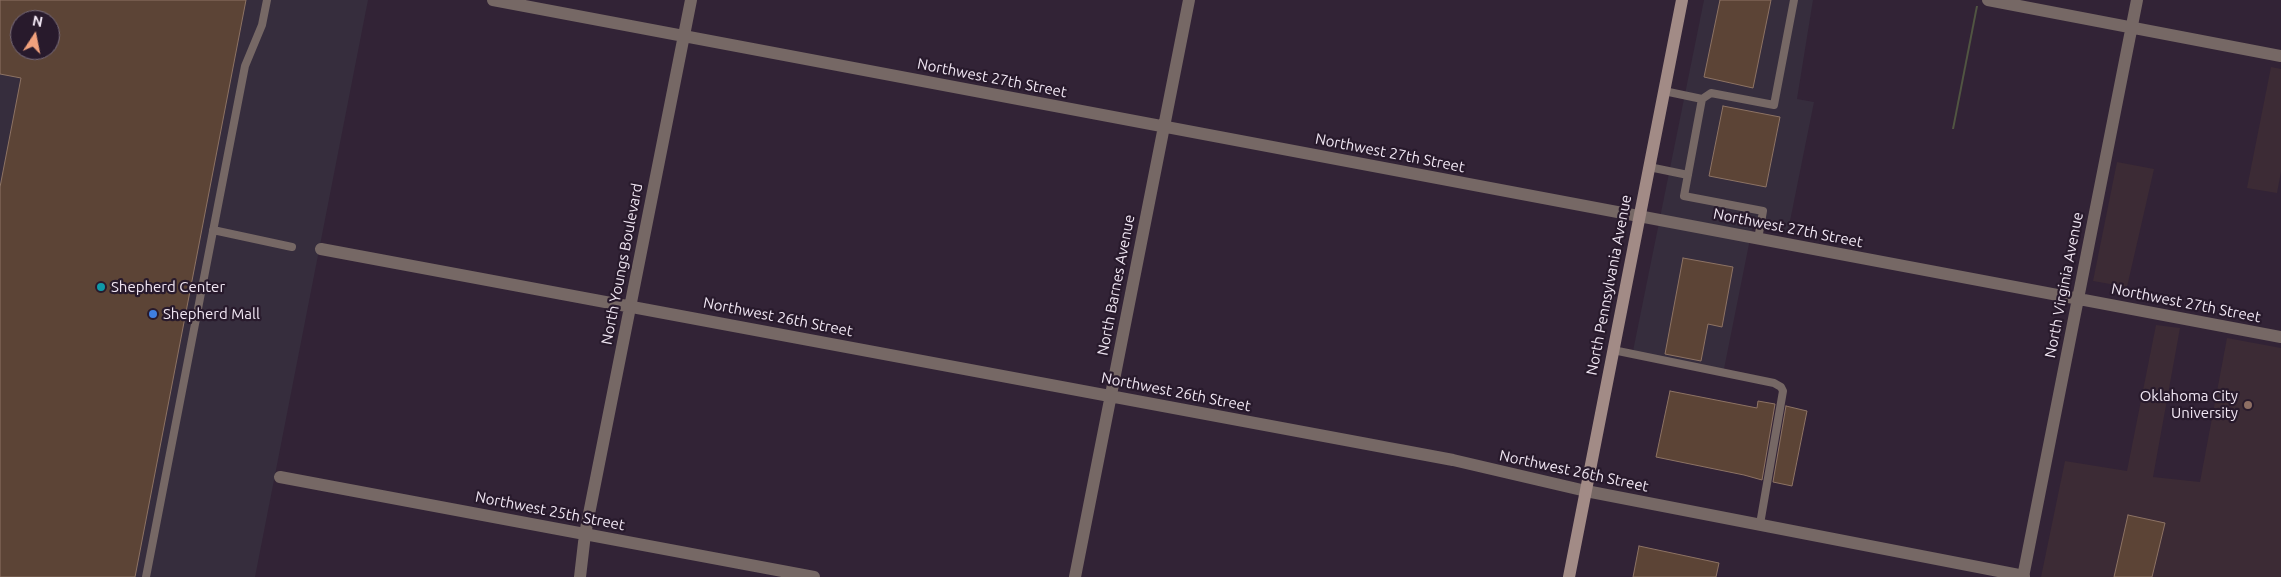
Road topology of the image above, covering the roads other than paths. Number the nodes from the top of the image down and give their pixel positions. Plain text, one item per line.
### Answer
1 (266, 0) edge
2 (493, 0) edge
3 (691, 0) edge
4 (1189, 0) edge
5 (1682, 0) edge
6 (1794, 0) edge
7 (1988, 0) edge
8 (2137, 0) edge
9 (2132, 28) junction
10 (684, 36) junction
11 (2281, 56) edge
12 (1664, 91) junction
13 (1702, 99) junction
14 (1164, 126) junction
15 (1649, 167) junction
16 (1688, 175) junction
17 (1640, 216) junction
18 (213, 230) junction
19 (1758, 239) junction
20 (292, 247) dead end
21 (321, 248) dead end
22 (2078, 299) junction
23 (631, 306) junction
24 (2281, 337) edge
25 (1613, 350) junction
26 (1111, 396) junction
27 (280, 477) dead end
28 (1586, 492) junction
29 (1760, 524) junction
30 (586, 534) junction
31 (2024, 576) edge
32 (146, 577) edge
33 (580, 577) edge
34 (814, 577) edge
35 (1075, 577) edge
36 (1569, 577) edge

1 - 18 lane
2 - 10 street, Northwest 27th Street
3 - 10 street, North Youngs Boulevard
4 - 14 street, North Barnes Avenue
5 - 12 main road, North Pennsylvania Avenue
6 - 13 lane
7 - 9 street
8 - 9 street, North Virginia Avenue
9 - 11 street
9 - 22 street, North Virginia Avenue
10 - 14 street, Northwest 27th Street
10 - 23 street, North Youngs Boulevard
12 - 13 lane
12 - 15 main road, North Pennsylvania Avenue
13 - 16 lane
14 - 17 street, Northwest 27th Street
14 - 26 street, North Barnes Avenue
15 - 16 lane
15 - 17 main road, North Pennsylvania Avenue
16 - 19 lane
17 - 19 street, Northwest 27th Street
17 - 25 main road, North Pennsylvania Avenue
18 - 20 lane
18 - 32 lane
19 - 22 street, Northwest 27th Street
21 - 23 street, Northwest 26th Street
22 - 24 street, Northwest 27th Street
22 - 31 street, North Virginia Avenue
23 - 26 street, Northwest 26th Street
23 - 30 street, North Youngs Boulevard
25 - 28 main road, North Pennsylvania Avenue
25 - 29 lane
26 - 28 street, Northwest 26th Street
26 - 35 street, North Barnes Avenue
27 - 30 street, Northwest 25th Street
28 - 29 street, Northwest 26th Street
28 - 36 main road, North Pennsylvania Avenue
29 - 31 street, Northwest 26th Street
30 - 33 street, North Youngs Boulevard
30 - 34 street, Northwest 25th Street

